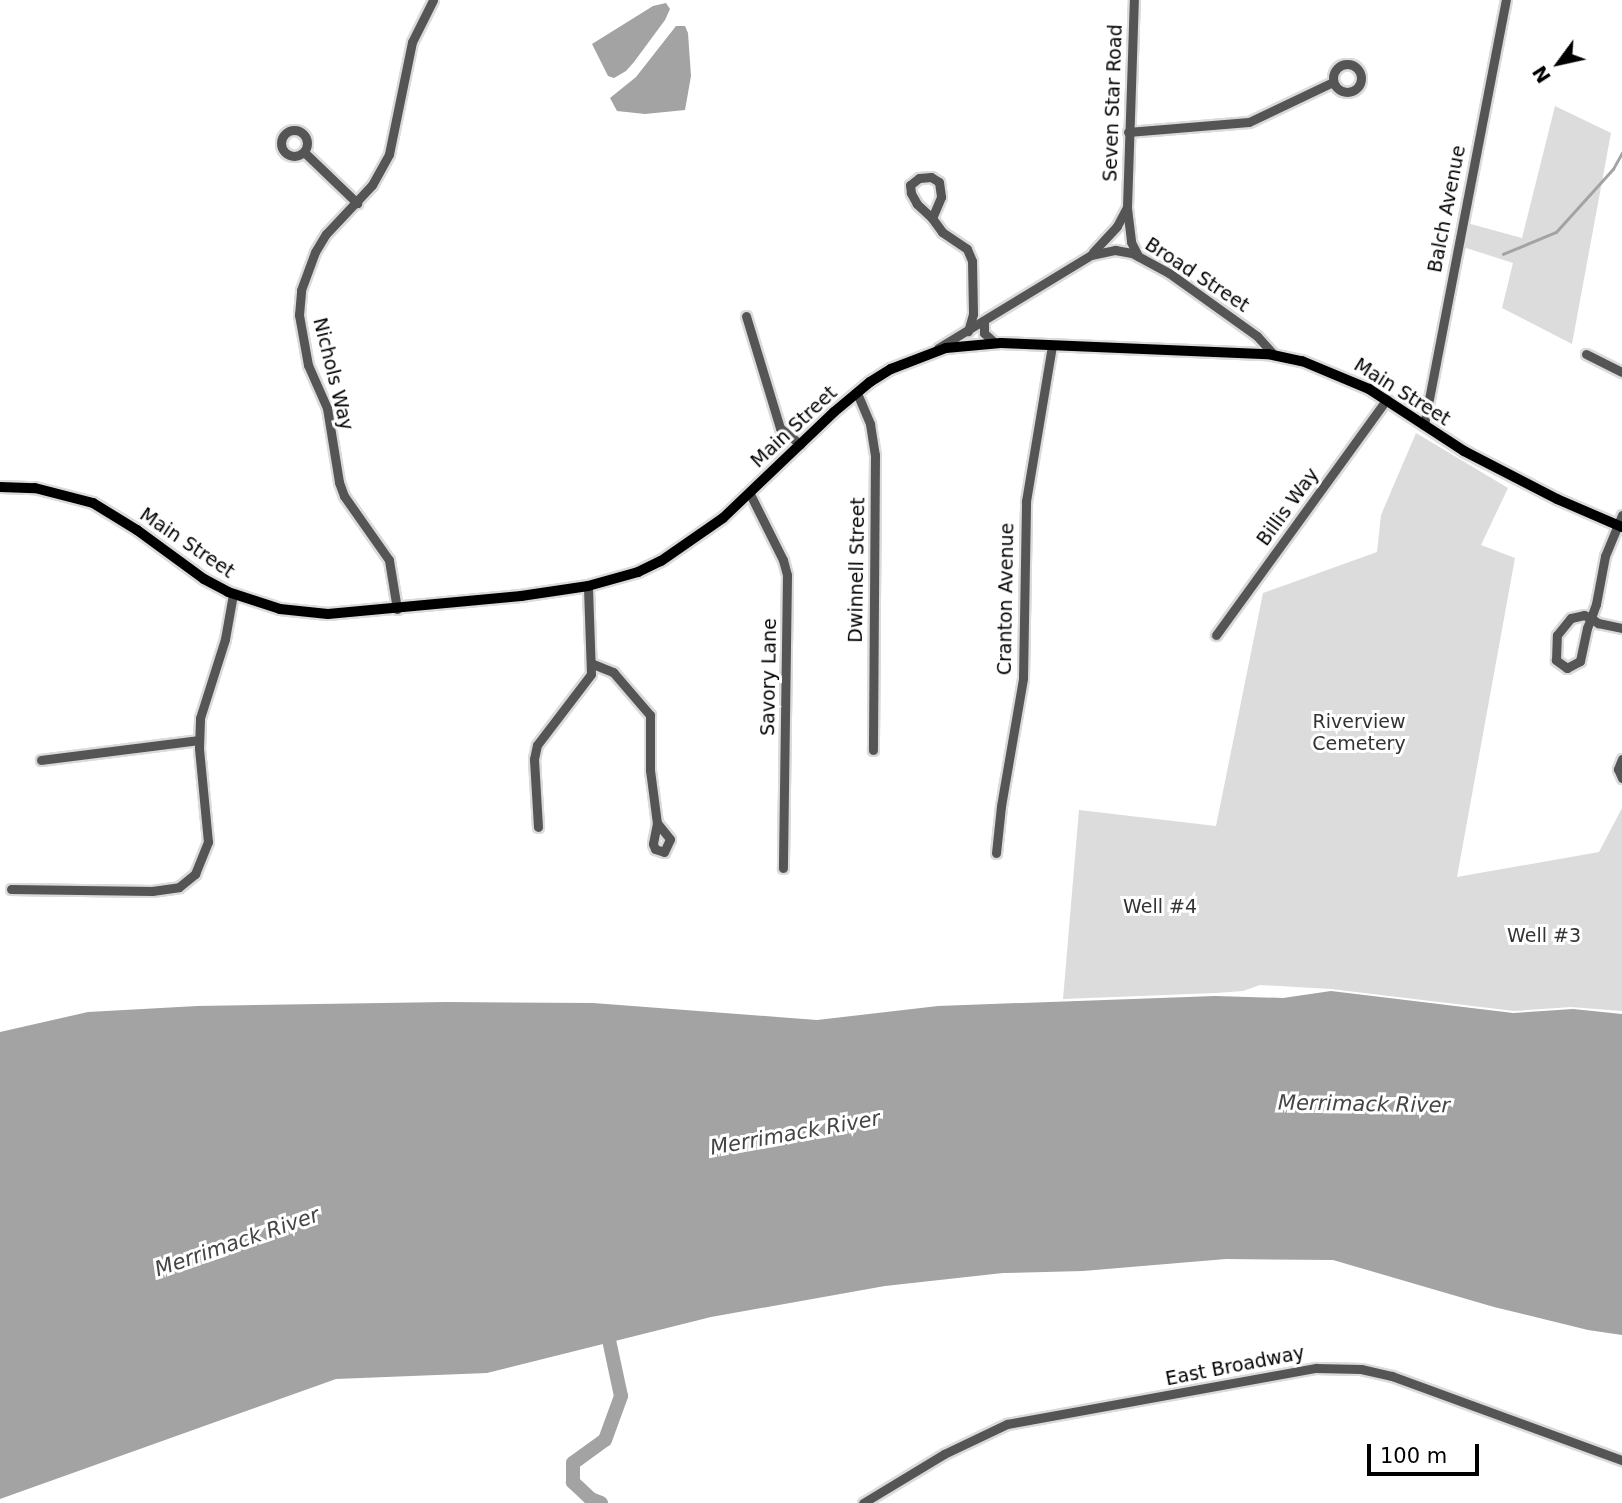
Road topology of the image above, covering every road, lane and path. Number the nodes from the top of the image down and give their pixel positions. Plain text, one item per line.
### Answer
1 (433, 0) edge
2 (1134, 0) edge
3 (1506, 0) edge
4 (1333, 82) dead end
5 (1128, 132) junction
6 (304, 152) dead end
7 (357, 203) junction
8 (1127, 207) junction
9 (932, 218) junction
10 (1089, 256) junction
11 (1138, 256) junction
12 (746, 316) dead end
13 (984, 321) junction
14 (968, 331) junction
15 (995, 343) junction
16 (1052, 345) junction
17 (1586, 354) dead end
18 (926, 355) junction
19 (1274, 355) junction
20 (1622, 372) edge
21 (857, 393) junction
22 (1387, 399) junction
23 (1423, 425) junction
24 (800, 444) junction
25 (0, 487) edge
26 (750, 494) junction
27 (1621, 523) edge
28 (1609, 546) junction
29 (1622, 549) edge
30 (588, 586) junction
31 (233, 594) junction
32 (397, 608) junction
33 (1591, 618) junction
34 (1622, 628) edge
35 (1216, 635) dead end
36 (593, 664) junction
37 (199, 740) junction
38 (873, 750) dead end
39 (1622, 759) edge
40 (41, 760) dead end
41 (1622, 778) edge
42 (657, 823) dead end
43 (538, 827) dead end
44 (996, 853) dead end
45 (783, 868) dead end
46 (11, 889) dead end
47 (1622, 1460) edge
48 (863, 1503) edge

1 - 7 street, Nichols Way
2 - 5 street, Seven Star Road
3 - 23 street, Balch Avenue
4 - 5 street
5 - 8 street, Seven Star Road
6 - 7 street
7 - 32 street, Nichols Way
8 - 10 street, Seven Star Road
8 - 11 street, Seven Star Road
9 - 9 street
9 - 14 street
10 - 11 street, Broad Street
10 - 13 street, Broad Street
11 - 19 street, Broad Street
12 - 24 street
13 - 14 street, Broad Street
13 - 15 street
14 - 18 street, Broad Street
15 - 16 main road, Main Street
15 - 18 main road, Main Street
16 - 19 main road, Main Street
16 - 44 street, Cranton Avenue
17 - 20 street
18 - 21 main road, Main Street
19 - 22 main road, Main Street
21 - 24 main road, Main Street
21 - 38 street, Dwinnell Street
22 - 23 main road, Main Street
22 - 35 street, Billis Way
23 - 27 main road, Main Street
24 - 26 main road, Main Street
25 - 31 main road, Main Street
26 - 30 main road, Main Street
26 - 45 street, Savory Lane
27 - 28 street
28 - 29 street
28 - 33 street
30 - 32 main road, Main Street
30 - 36 street
31 - 32 main road, Main Street
31 - 37 street
33 - 33 street
33 - 34 street
36 - 42 street
36 - 43 street
37 - 40 street
37 - 46 street
39 - 41 street
47 - 48 street, East Broadway

